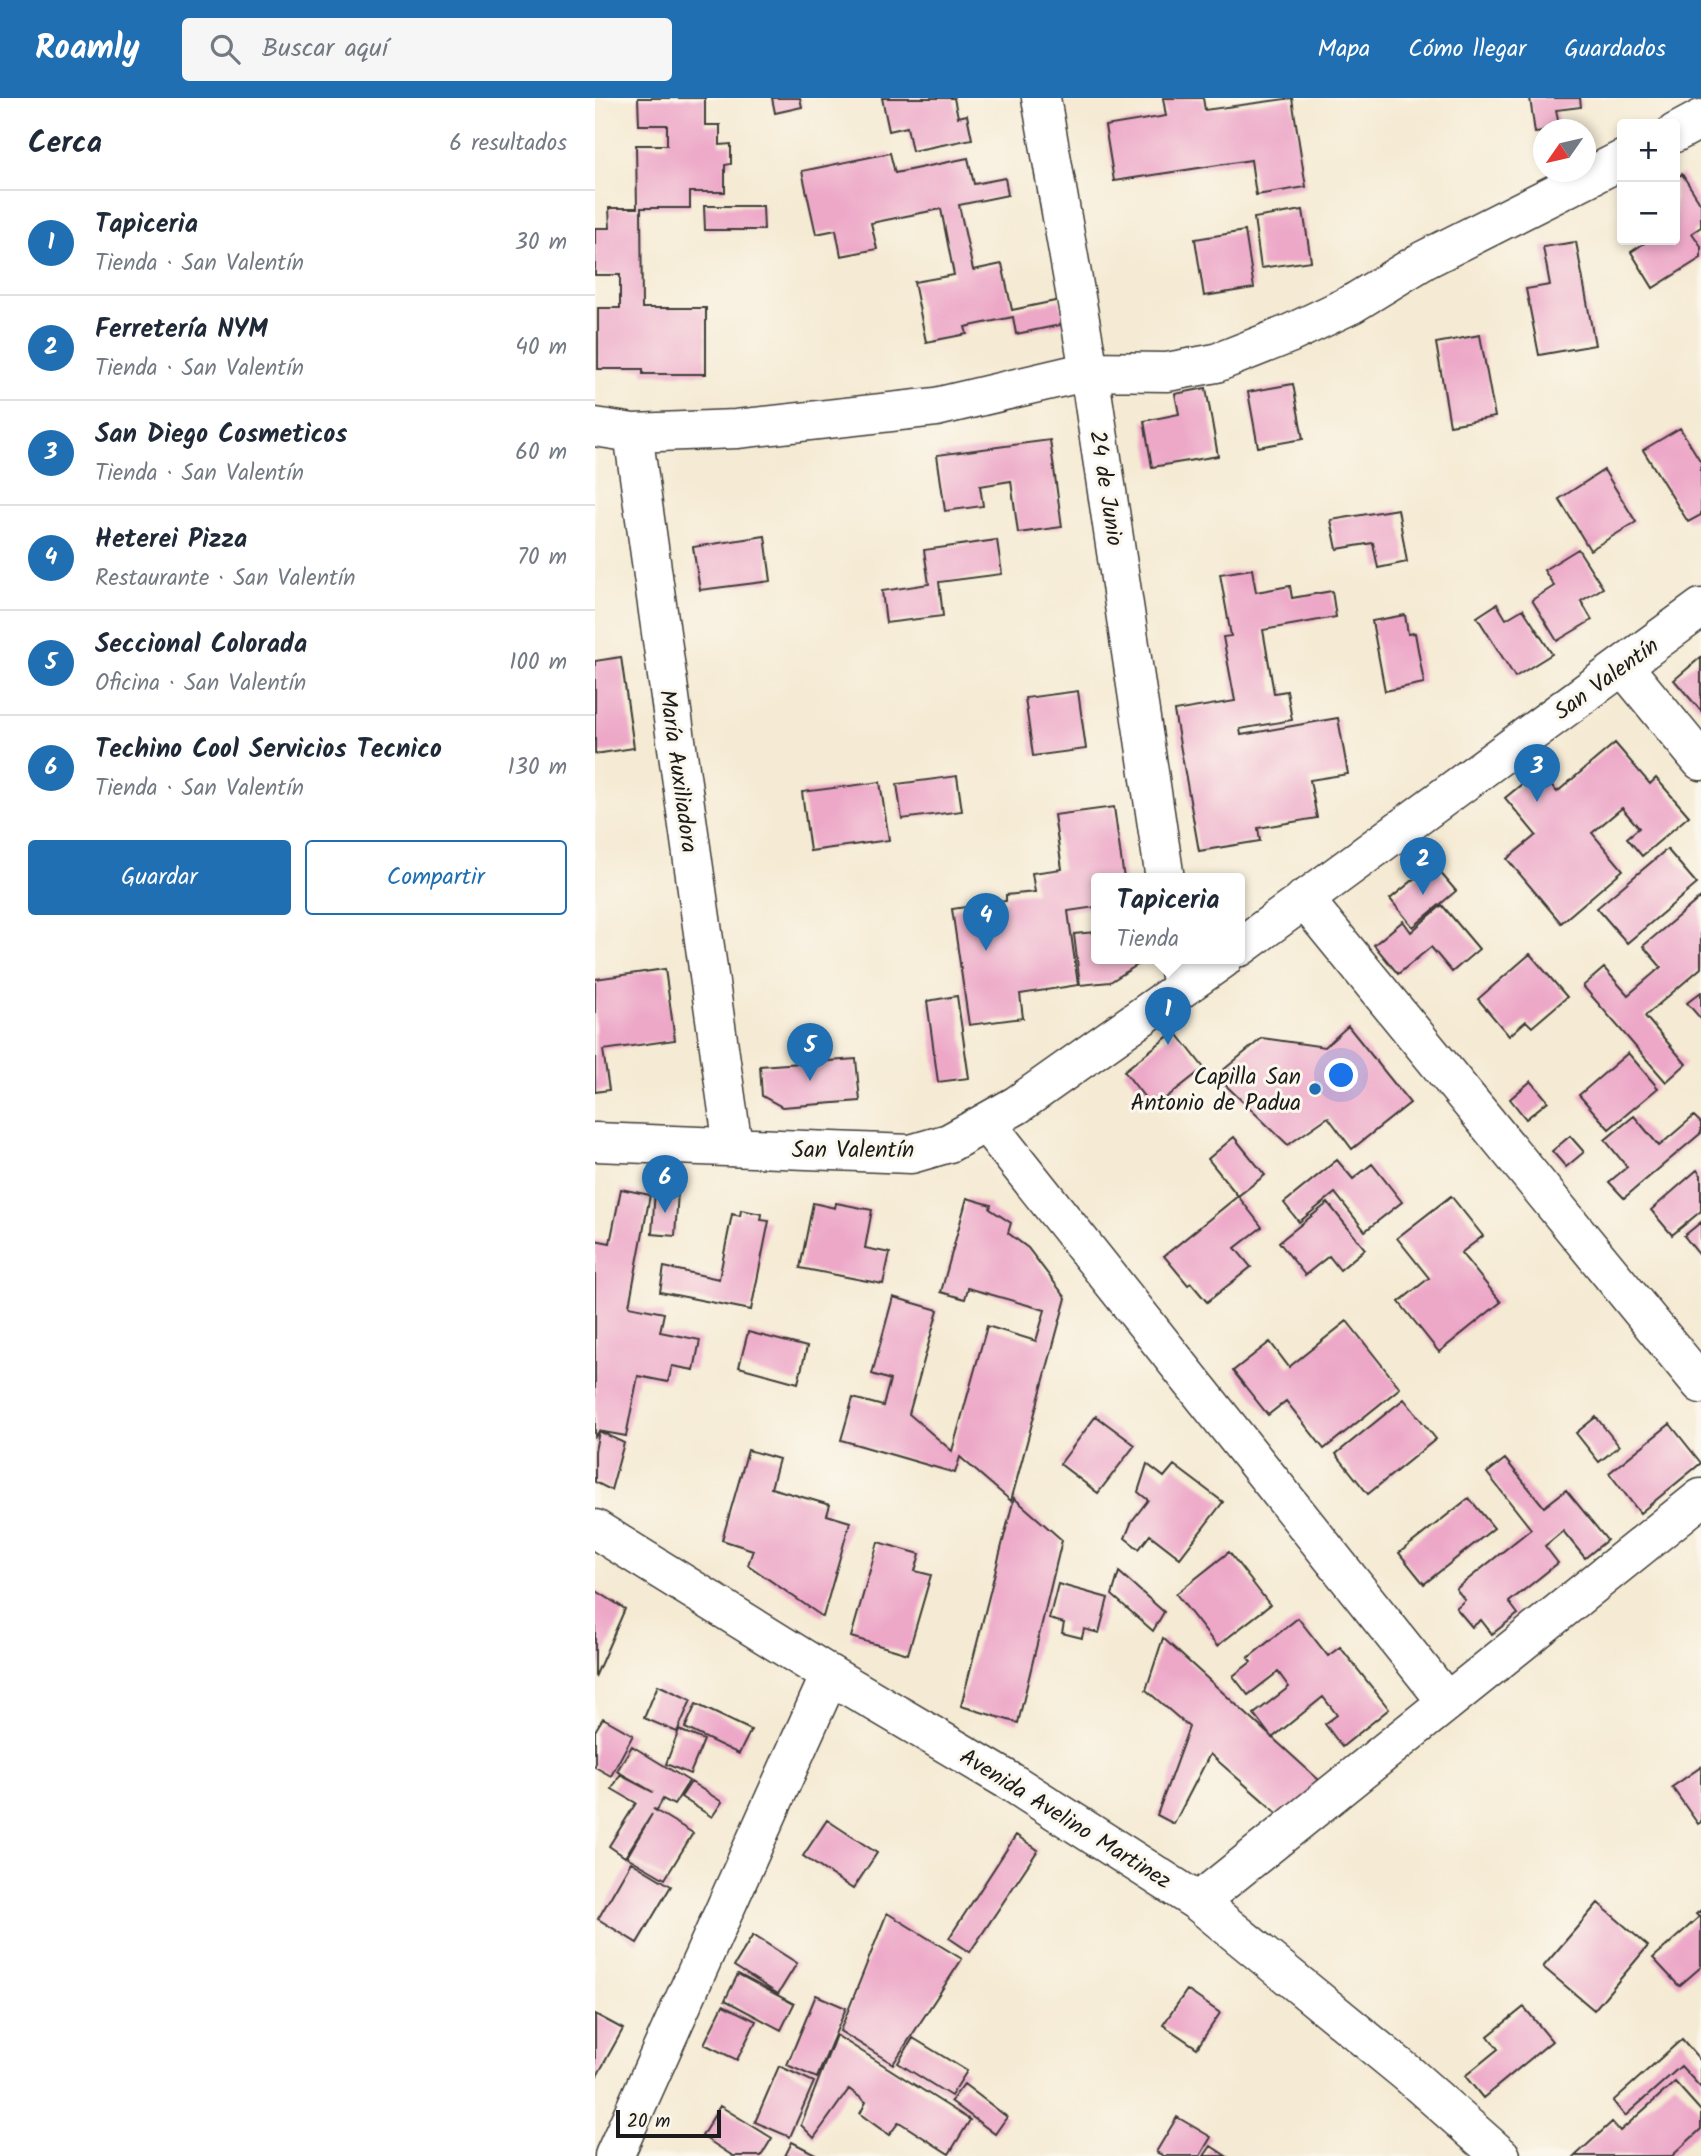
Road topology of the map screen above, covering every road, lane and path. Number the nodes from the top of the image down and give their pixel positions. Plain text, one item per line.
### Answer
1 (1041, 98) edge
2 (1701, 119) edge
3 (1680, 130) edge
4 (1617, 163) edge
5 (1089, 371) junction
6 (595, 427) edge
7 (633, 433) junction
8 (1701, 608) edge
9 (1623, 666) junction
10 (1701, 761) edge
11 (1164, 873) edge
12 (1304, 900) junction
13 (1245, 943) edge
14 (1209, 964) edge
15 (1180, 974) edge
16 (986, 1123) junction
17 (595, 1142) edge
18 (733, 1147) junction
19 (1701, 1384) edge
20 (1701, 1498) edge
21 (595, 1529) edge
22 (830, 1675) junction
23 (1447, 1702) junction
24 (1198, 1902) junction
25 (616, 2147) edge
26 (1501, 2156) edge

1 - 5 street, 24 de Junio
2 - 3 street
4 - 5 street
5 - 7 street
5 - 11 street, 24 de Junio
6 - 7 street
7 - 18 street, María Auxiliadora
8 - 9 street, San Valentín
9 - 10 street
9 - 12 street, San Valentín
12 - 13 street, San Valentín
12 - 19 street
14 - 15 street, San Valentín
15 - 16 street, San Valentín
16 - 18 street, San Valentín
16 - 23 street
17 - 18 street, San Valentín
20 - 23 street
21 - 22 street, Avenida Avelino Martinez
22 - 24 street, Avenida Avelino Martinez
22 - 25 street
23 - 24 street
24 - 26 street, Avenida Avelino Martinez

